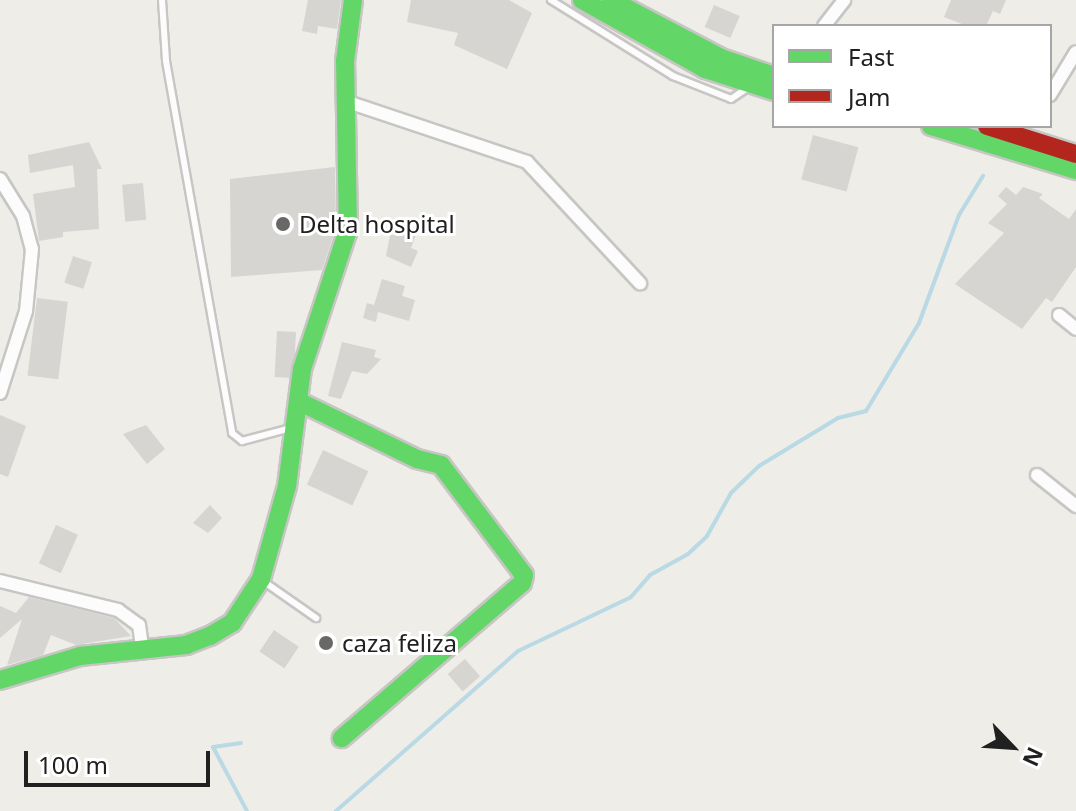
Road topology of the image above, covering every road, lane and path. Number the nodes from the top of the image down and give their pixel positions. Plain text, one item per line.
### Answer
1 (162, 0) edge
2 (353, 0) edge
3 (551, 0) edge
4 (582, 0) edge
5 (611, 0) edge
6 (844, 0) edge
7 (826, 24) edge
8 (1076, 52) edge
9 (772, 75) edge
10 (751, 86) junction
11 (772, 91) edge
12 (1052, 92) edge
13 (345, 101) junction
14 (938, 128) edge
15 (1002, 128) edge
16 (1032, 132) edge
17 (1076, 154) edge
18 (1076, 170) edge
19 (0, 179) edge
20 (640, 283) dead end
21 (1059, 315) dead end
22 (1076, 329) edge
23 (0, 393) edge
24 (298, 401) junction
25 (295, 427) junction
26 (1037, 475) dead end
27 (1076, 506) edge
28 (261, 579) junction
29 (0, 581) edge
30 (316, 618) dead end
31 (142, 647) junction
32 (0, 680) edge
33 (342, 738) dead end

1 - 25 lane
2 - 13 main road
3 - 10 lane
4 - 10 main road
5 - 9 main road
6 - 7 street
8 - 12 street
10 - 11 main road
13 - 20 street
13 - 24 main road
14 - 18 main road
15 - 16 main road
16 - 17 main road
19 - 23 street
21 - 22 street
24 - 25 main road
24 - 33 main road
25 - 28 main road
26 - 27 street
28 - 30 lane
28 - 31 main road
29 - 31 street
31 - 32 main road

